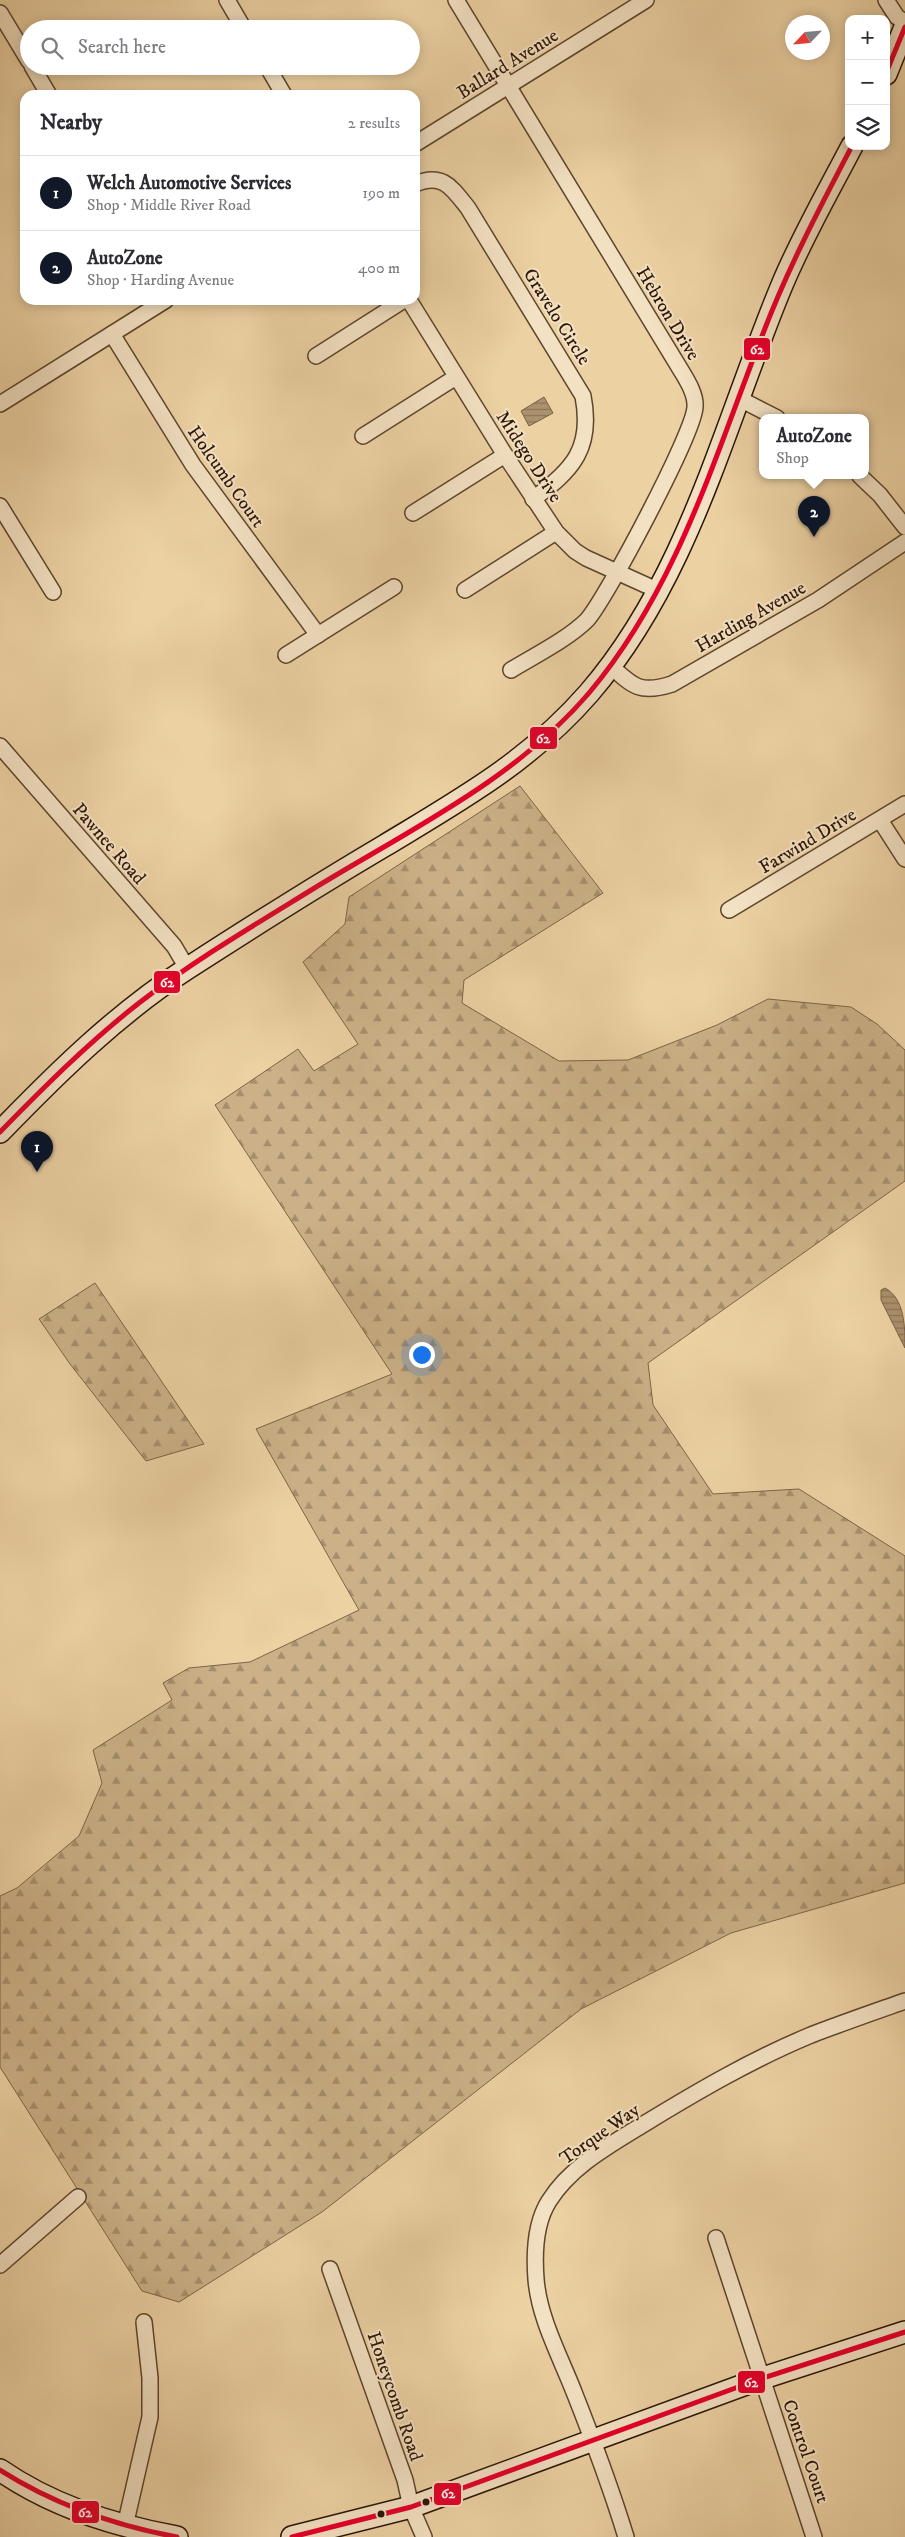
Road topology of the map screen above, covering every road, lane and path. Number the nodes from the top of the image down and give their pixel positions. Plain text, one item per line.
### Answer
1 (227, 0) edge
2 (456, 0) edge
3 (646, 0) edge
4 (886, 0) edge
5 (0, 13) edge
6 (239, 20) edge
7 (905, 22) edge
8 (905, 27) edge
9 (20, 46) edge
10 (890, 64) edge
11 (905, 64) edge
12 (37, 75) edge
13 (272, 75) edge
14 (890, 84) edge
15 (507, 86) junction
16 (46, 90) edge
17 (281, 90) edge
18 (420, 141) edge
19 (850, 150) edge
20 (420, 182) edge
21 (158, 305) edge
22 (396, 305) edge
23 (412, 305) edge
24 (112, 334) junction
25 (316, 356) dead end
26 (456, 378) junction
27 (738, 398) junction
28 (0, 404) edge
29 (769, 414) edge
30 (363, 436) dead end
31 (505, 455) junction
32 (863, 479) edge
33 (533, 499) junction
34 (0, 506) edge
35 (414, 513) dead end
36 (905, 527) edge
37 (556, 532) junction
38 (905, 542) edge
39 (617, 572) junction
40 (394, 587) dead end
41 (465, 590) dead end
42 (659, 591) junction
43 (53, 592) dead end
44 (318, 635) junction
45 (286, 655) dead end
46 (611, 666) junction
47 (511, 670) dead end
48 (0, 746) edge
49 (905, 804) edge
50 (880, 820) junction
51 (905, 858) edge
52 (729, 910) dead end
53 (187, 968) junction
54 (0, 1132) edge
55 (905, 2001) edge
56 (78, 2197) dead end
57 (716, 2238) dead end
58 (0, 2265) edge
59 (330, 2269) dead end
60 (144, 2322) dead end
61 (905, 2332) edge
62 (760, 2379) junction
63 (593, 2439) junction
64 (0, 2470) edge
65 (411, 2507) junction
66 (125, 2526) junction
67 (177, 2537) edge
68 (292, 2537) edge
69 (424, 2537) edge
70 (626, 2537) edge
71 (814, 2537) edge

1 - 6 street
2 - 15 street, Hebron Drive
3 - 15 street, Ballard Avenue
4 - 7 street
5 - 9 street
8 - 10 street
11 - 14 street
12 - 16 street
13 - 17 street
15 - 18 street, Ballard Avenue
15 - 39 street, Hebron Drive
19 - 27 street
20 - 33 street, Gravelo Circle
21 - 24 street
22 - 25 street
23 - 26 street, Midego Drive
24 - 28 street
24 - 44 street, Holcumb Court
26 - 30 street
26 - 31 street, Midego Drive
27 - 29 street
27 - 42 street
31 - 33 street, Midego Drive
31 - 35 street
32 - 36 street
33 - 37 street, Midego Drive
34 - 43 street
37 - 39 street, Midego Drive
37 - 41 street
38 - 46 street, Harding Avenue
39 - 42 street, Midego Drive
39 - 47 street, Hebron Drive
40 - 44 street
42 - 46 street
44 - 45 street
46 - 53 street
48 - 53 street, Pawnee Road
49 - 50 street, Farwind Drive
50 - 51 street
50 - 52 street, Farwind Drive
53 - 54 street
55 - 63 street, Torque Way
56 - 58 street
57 - 62 street, Control Court
59 - 65 street, Honeycomb Road
60 - 66 street
61 - 62 street
62 - 63 street
62 - 71 street, Control Court
63 - 65 street
63 - 70 street, Torque Way
64 - 66 street
65 - 68 street
65 - 69 street, Honeycomb Road
66 - 67 street

